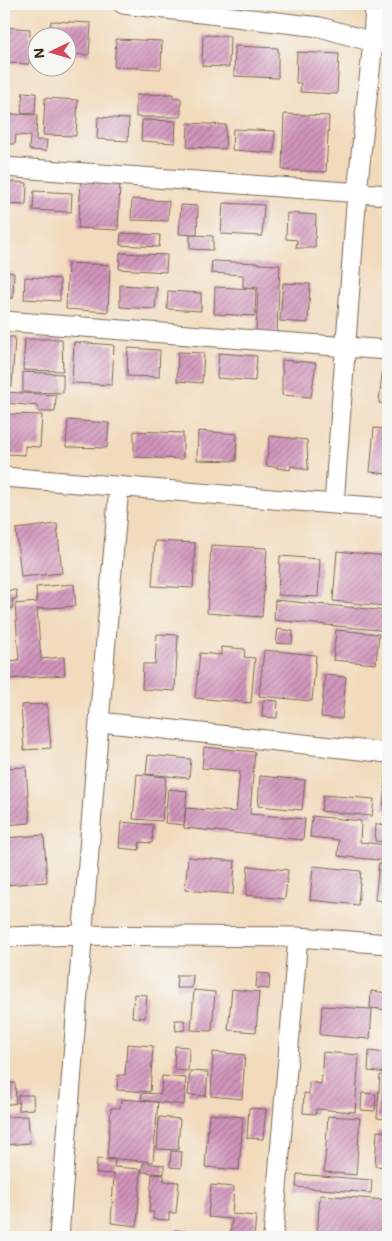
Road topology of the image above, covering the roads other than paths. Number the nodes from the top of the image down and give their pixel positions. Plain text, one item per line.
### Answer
1 (123, 4) edge
2 (375, 4) edge
3 (380, 42) edge
4 (4, 167) edge
5 (357, 192) junction
6 (388, 195) edge
7 (4, 321) edge
8 (346, 347) junction
9 (388, 350) edge
10 (4, 477) edge
11 (119, 486) junction
12 (334, 504) junction
13 (388, 508) edge
14 (99, 722) junction
15 (388, 753) edge
16 (83, 935) junction
17 (4, 937) edge
18 (298, 937) junction
19 (388, 944) edge
20 (58, 1237) edge
21 (273, 1237) edge

1 - 3 street
2 - 3 street
3 - 5 street
4 - 5 street
5 - 6 street
5 - 8 street
7 - 8 street
8 - 9 street
8 - 12 street
10 - 11 street
11 - 12 street
11 - 14 street
12 - 13 street
14 - 15 street
14 - 16 street
16 - 17 street
16 - 18 street
16 - 20 street
18 - 19 street
18 - 21 street

